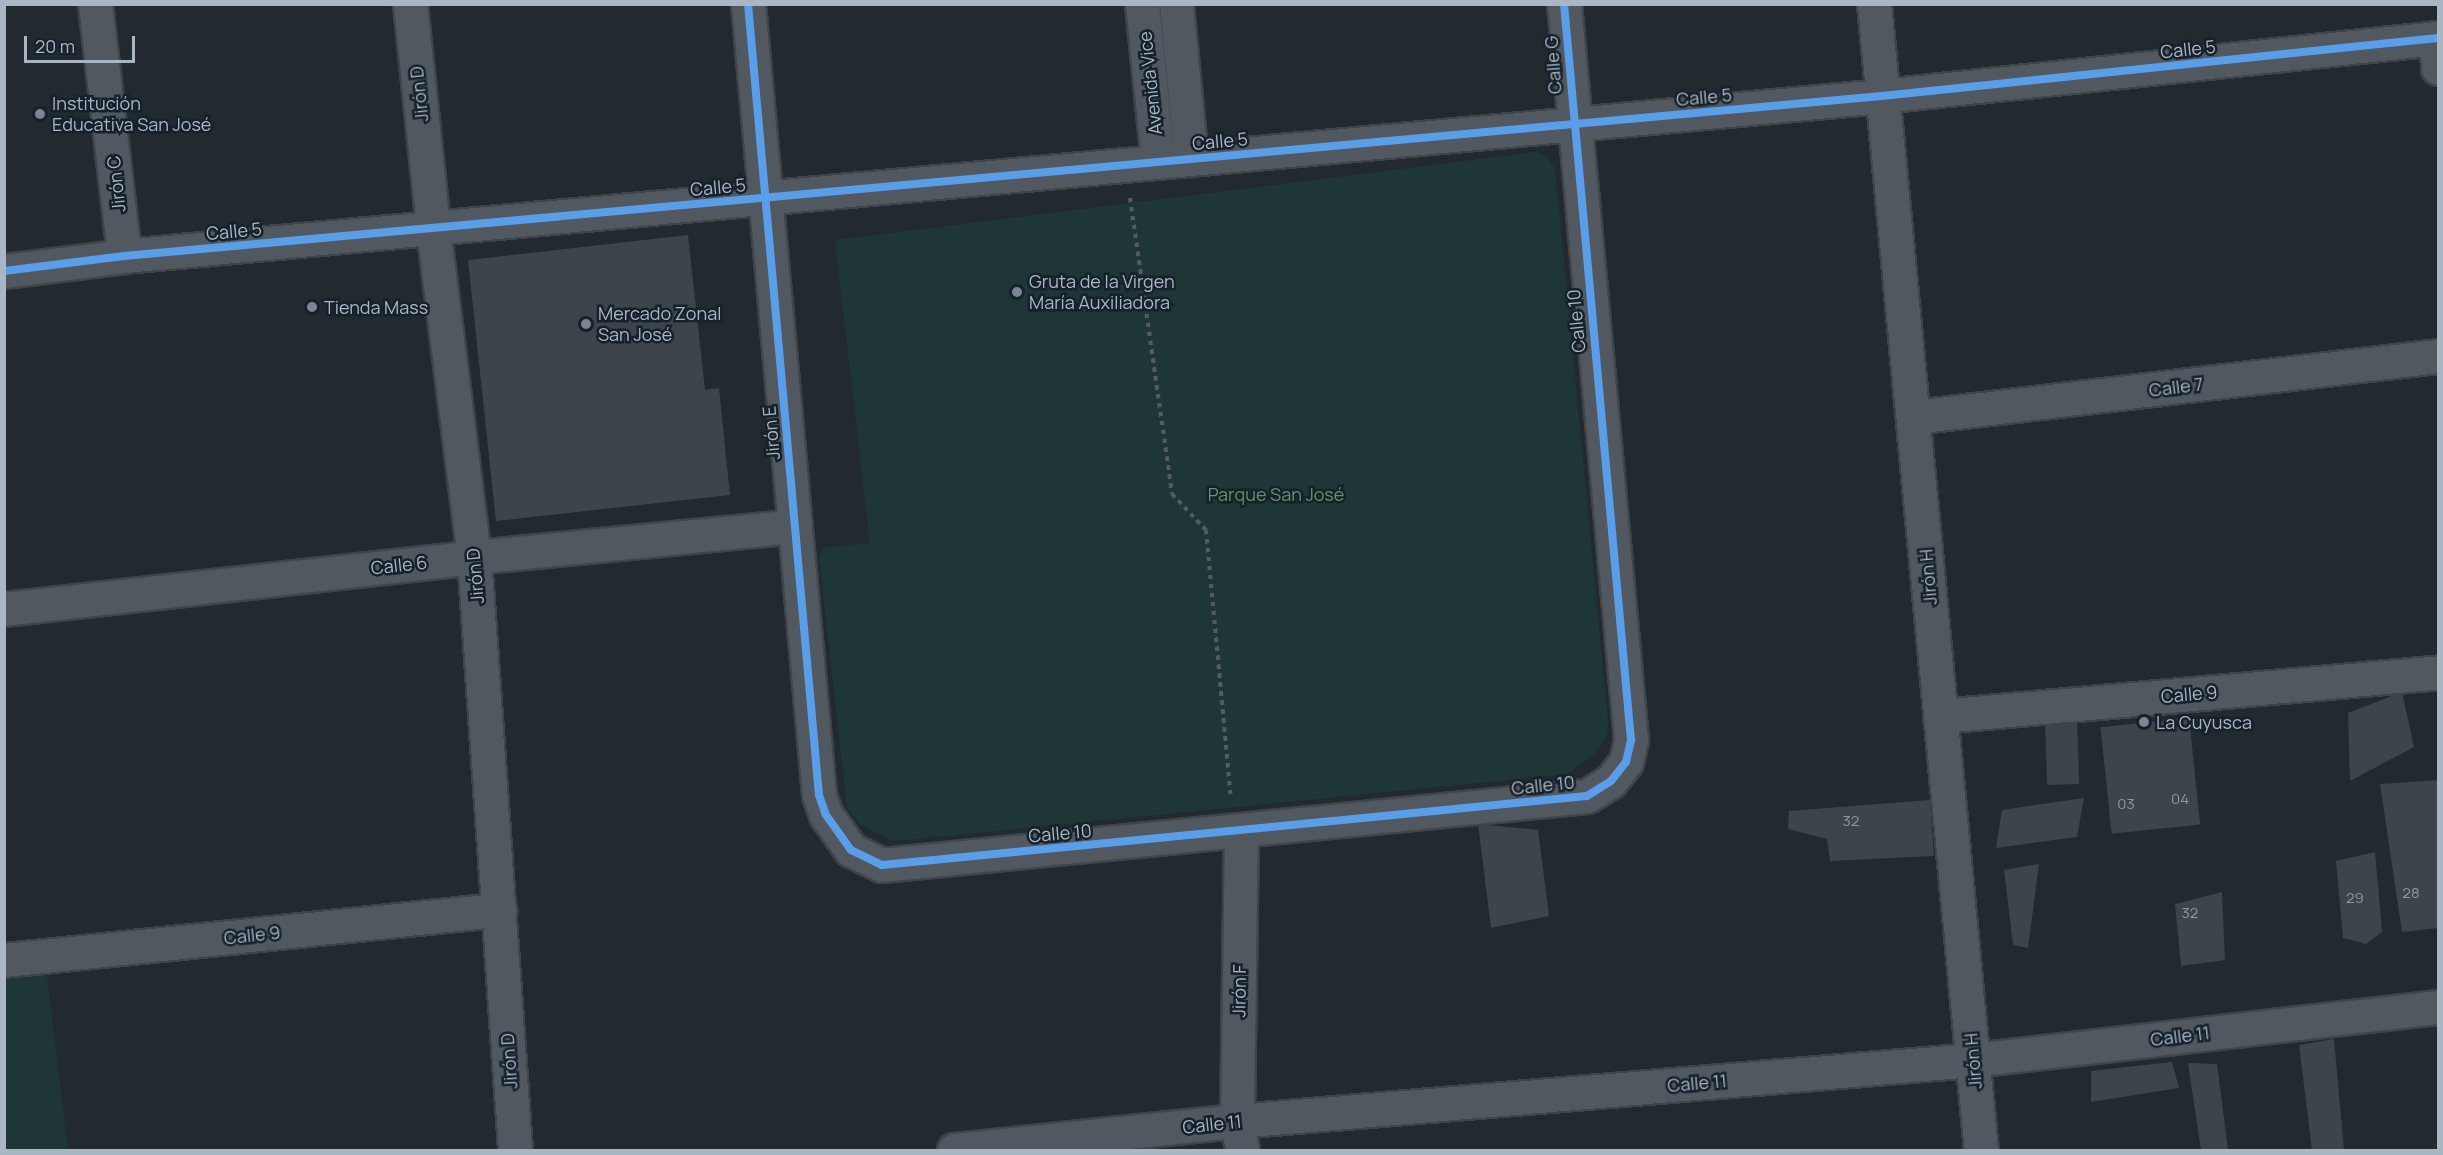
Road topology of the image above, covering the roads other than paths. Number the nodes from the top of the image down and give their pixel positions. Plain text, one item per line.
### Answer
1 (95, 4) edge
2 (410, 4) edge
3 (748, 4) edge
4 (1142, 4) edge
5 (1176, 4) edge
6 (1564, 4) edge
7 (1874, 4) edge
8 (2438, 48) edge
9 (1882, 96) junction
10 (1573, 124) junction
11 (1191, 159) junction
12 (1158, 162) junction
13 (765, 198) junction
14 (433, 228) junction
15 (124, 256) junction
16 (4, 271) edge
17 (2439, 356) edge
18 (1913, 417) junction
19 (795, 526) junction
20 (474, 556) junction
21 (4, 609) edge
22 (2439, 672) edge
23 (1940, 716) junction
24 (1238, 832) junction
25 (851, 850) joint
26 (499, 910) junction
27 (4, 960) edge
28 (2439, 1007) edge
29 (1972, 1060) junction
30 (1240, 1136) edge
31 (515, 1150) edge
32 (954, 1150) edge
33 (1981, 1150) edge

1 - 15 street, Jirón C
2 - 14 street, Jirón D
3 - 13 street, Jirón E
4 - 12 street, Avenida Vice
5 - 11 street, Avenida Vice
6 - 10 street, Calle G
7 - 9 street, Jirón H
8 - 9 street, Calle 5
9 - 10 street, Calle 5
9 - 18 street, Jirón H
10 - 11 street, Calle 5
10 - 24 street, Calle 10
11 - 12 street, Calle 5
12 - 13 street, Calle 5
13 - 14 street, Calle 5
13 - 19 street, Jirón E
14 - 15 street, Calle 5
14 - 20 street, Jirón D
15 - 16 street, Calle 5
17 - 18 street, Calle 7
18 - 23 street, Jirón H
19 - 20 street, Calle 6
19 - 25 street, Jirón E
20 - 21 street, Calle 6
20 - 26 street, Jirón D
22 - 23 street, Calle 9
23 - 29 street, Jirón H
24 - 25 street, Calle 10
24 - 30 street, Jirón F
26 - 27 street, Calle 9
26 - 31 street, Jirón D
28 - 29 street, Calle 11
29 - 30 street, Calle 11
29 - 33 street, Jirón H
30 - 32 street, Calle 11

